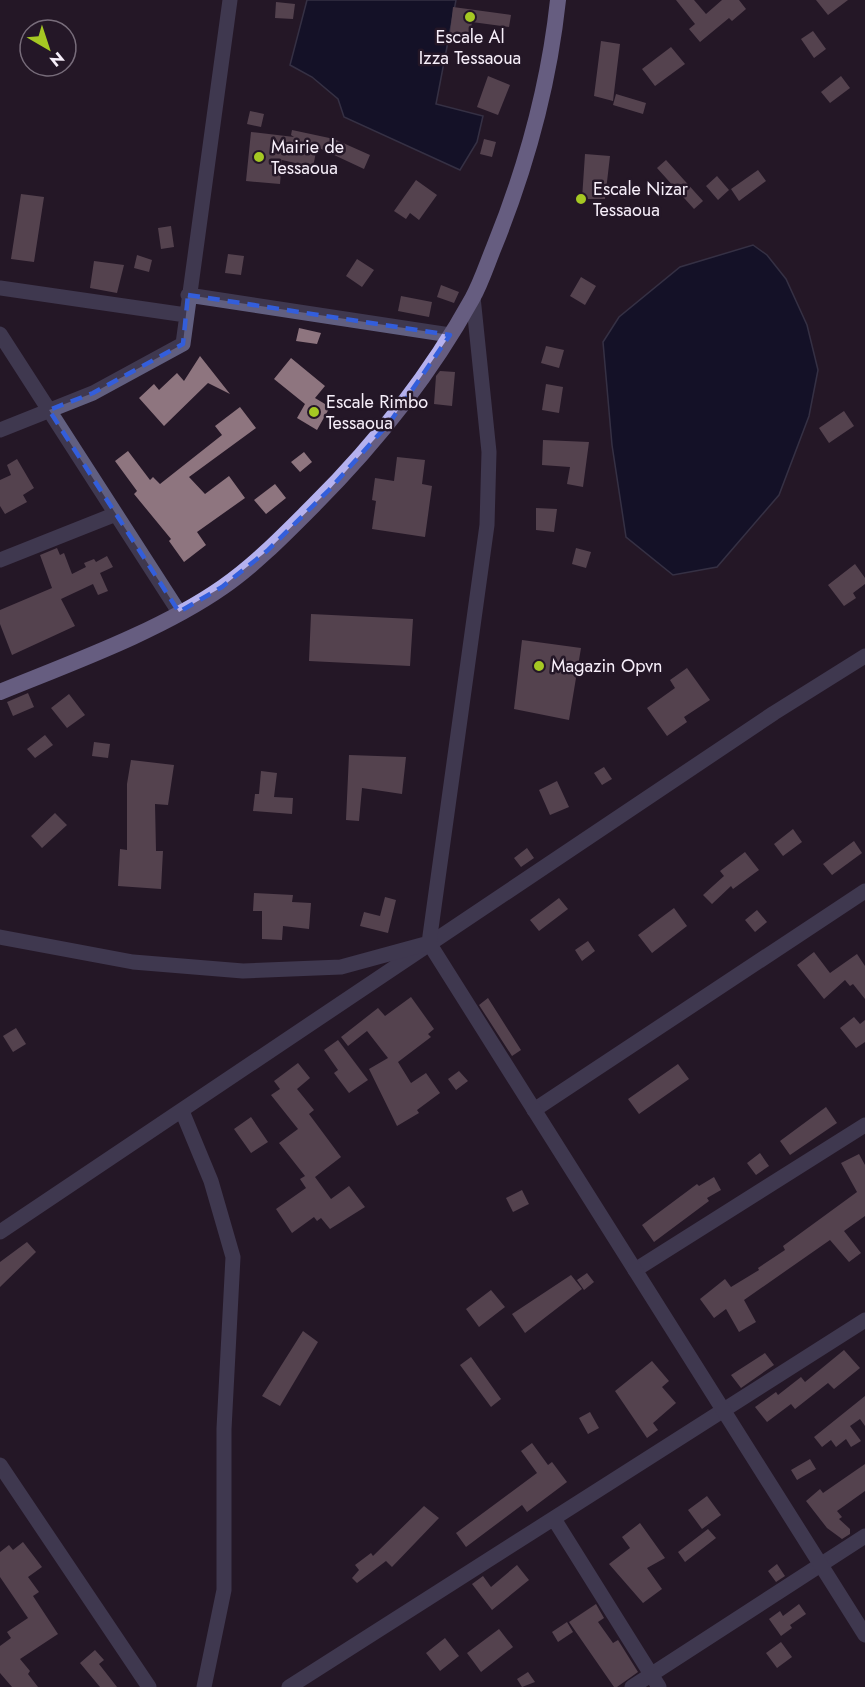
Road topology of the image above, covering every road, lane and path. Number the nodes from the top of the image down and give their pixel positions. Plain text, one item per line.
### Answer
1 (230, 0) edge
2 (558, 0) edge
3 (0, 288) edge
4 (188, 295) junction
5 (473, 297) junction
6 (186, 315) junction
7 (0, 334) edge
8 (450, 334) junction
9 (49, 410) junction
10 (0, 430) edge
11 (116, 514) junction
12 (0, 560) edge
13 (179, 612) junction
14 (865, 656) edge
15 (0, 692) edge
16 (865, 891) edge
17 (0, 937) edge
18 (429, 943) junction
19 (534, 1110) junction
20 (182, 1111) junction
21 (865, 1125) edge
22 (0, 1232) edge
23 (635, 1270) junction
24 (865, 1320) edge
25 (723, 1410) junction
26 (0, 1466) edge
27 (554, 1519) junction
28 (865, 1536) edge
29 (820, 1564) junction
30 (865, 1635) edge
31 (655, 1681) edge
32 (149, 1687) edge
33 (204, 1687) edge
34 (289, 1687) edge
35 (632, 1687) edge

1 - 4 street
2 - 5 highway
3 - 6 street
4 - 6 street
4 - 8 street
5 - 8 highway
5 - 18 street
6 - 9 street
7 - 9 street
8 - 13 highway
9 - 10 street
9 - 11 street
11 - 12 street
11 - 13 street
13 - 15 highway
14 - 18 street
16 - 19 street
17 - 18 street
18 - 19 street
18 - 20 street
19 - 23 street
20 - 22 street
20 - 33 street
21 - 23 street
23 - 25 street
24 - 25 street
25 - 27 street
25 - 29 street
26 - 32 street
27 - 31 street
27 - 34 street
28 - 29 street
29 - 30 street
29 - 31 street
31 - 35 street

